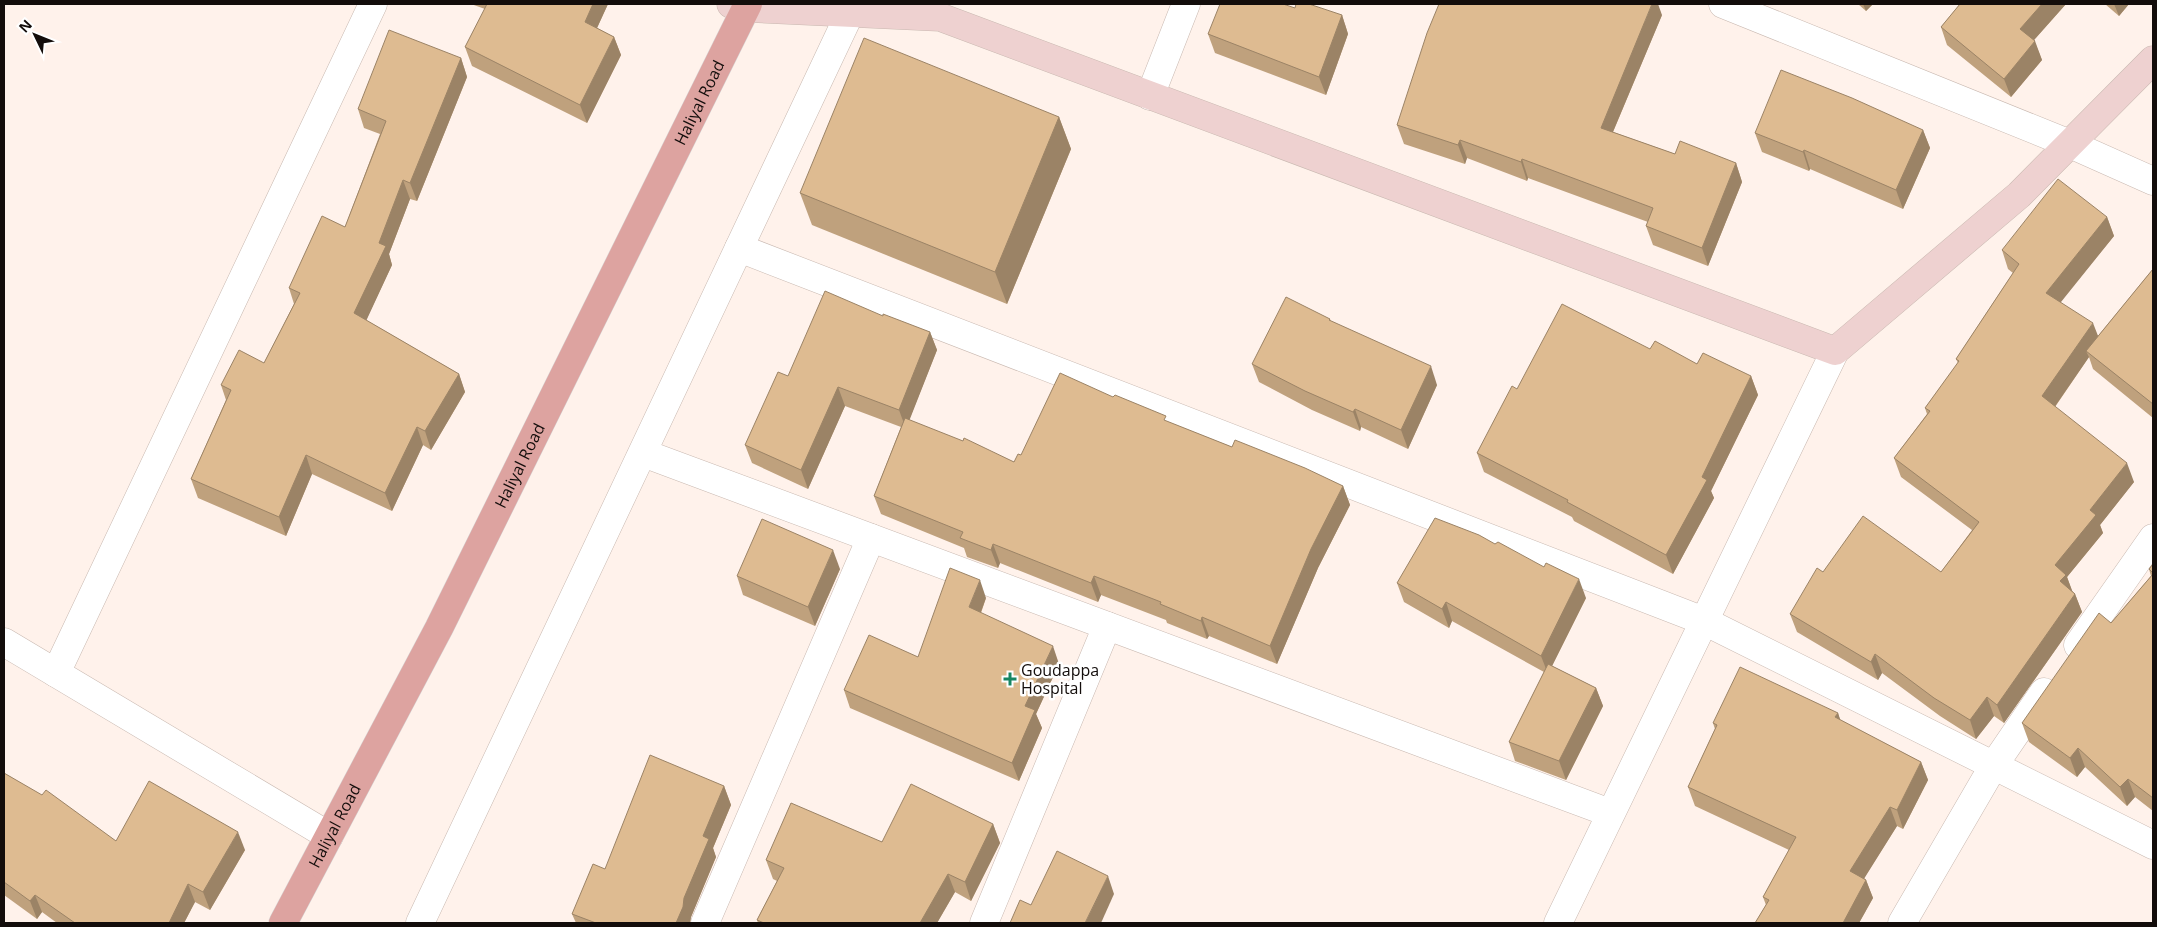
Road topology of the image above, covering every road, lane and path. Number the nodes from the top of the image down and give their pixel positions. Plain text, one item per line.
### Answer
1 (373, 4) edge
2 (1186, 4) edge
3 (1722, 4) edge
4 (742, 5) edge
5 (935, 10) edge
6 (850, 13) junction
7 (2153, 60) edge
8 (1150, 96) junction
9 (2070, 144) junction
10 (2153, 181) edge
11 (739, 248) junction
12 (1835, 351) junction
13 (643, 453) junction
14 (871, 538) junction
15 (2153, 538) edge
16 (1704, 621) junction
17 (1107, 626) junction
18 (4, 642) edge
19 (56, 673) junction
20 (1994, 765) junction
21 (1610, 813) junction
22 (329, 836) junction
23 (2153, 845) edge
24 (283, 923) edge
25 (420, 923) edge
26 (705, 923) edge
27 (984, 923) edge
28 (1558, 923) edge
29 (1902, 923) edge

1 - 19 street
2 - 8 street
3 - 9 street
4 - 6 street
4 - 22 main road, Haliyal Road
5 - 6 street
5 - 8 street
6 - 11 street
7 - 9 street
8 - 12 street
9 - 10 street
9 - 12 street
11 - 13 street
11 - 16 street
12 - 16 street
13 - 14 street
13 - 25 street
14 - 17 street
14 - 26 street
15 - 20 street
16 - 20 street
16 - 21 street
17 - 21 street
17 - 27 street
18 - 19 street
19 - 22 street
20 - 23 street
20 - 29 street
21 - 28 street
22 - 24 main road, Haliyal Road

